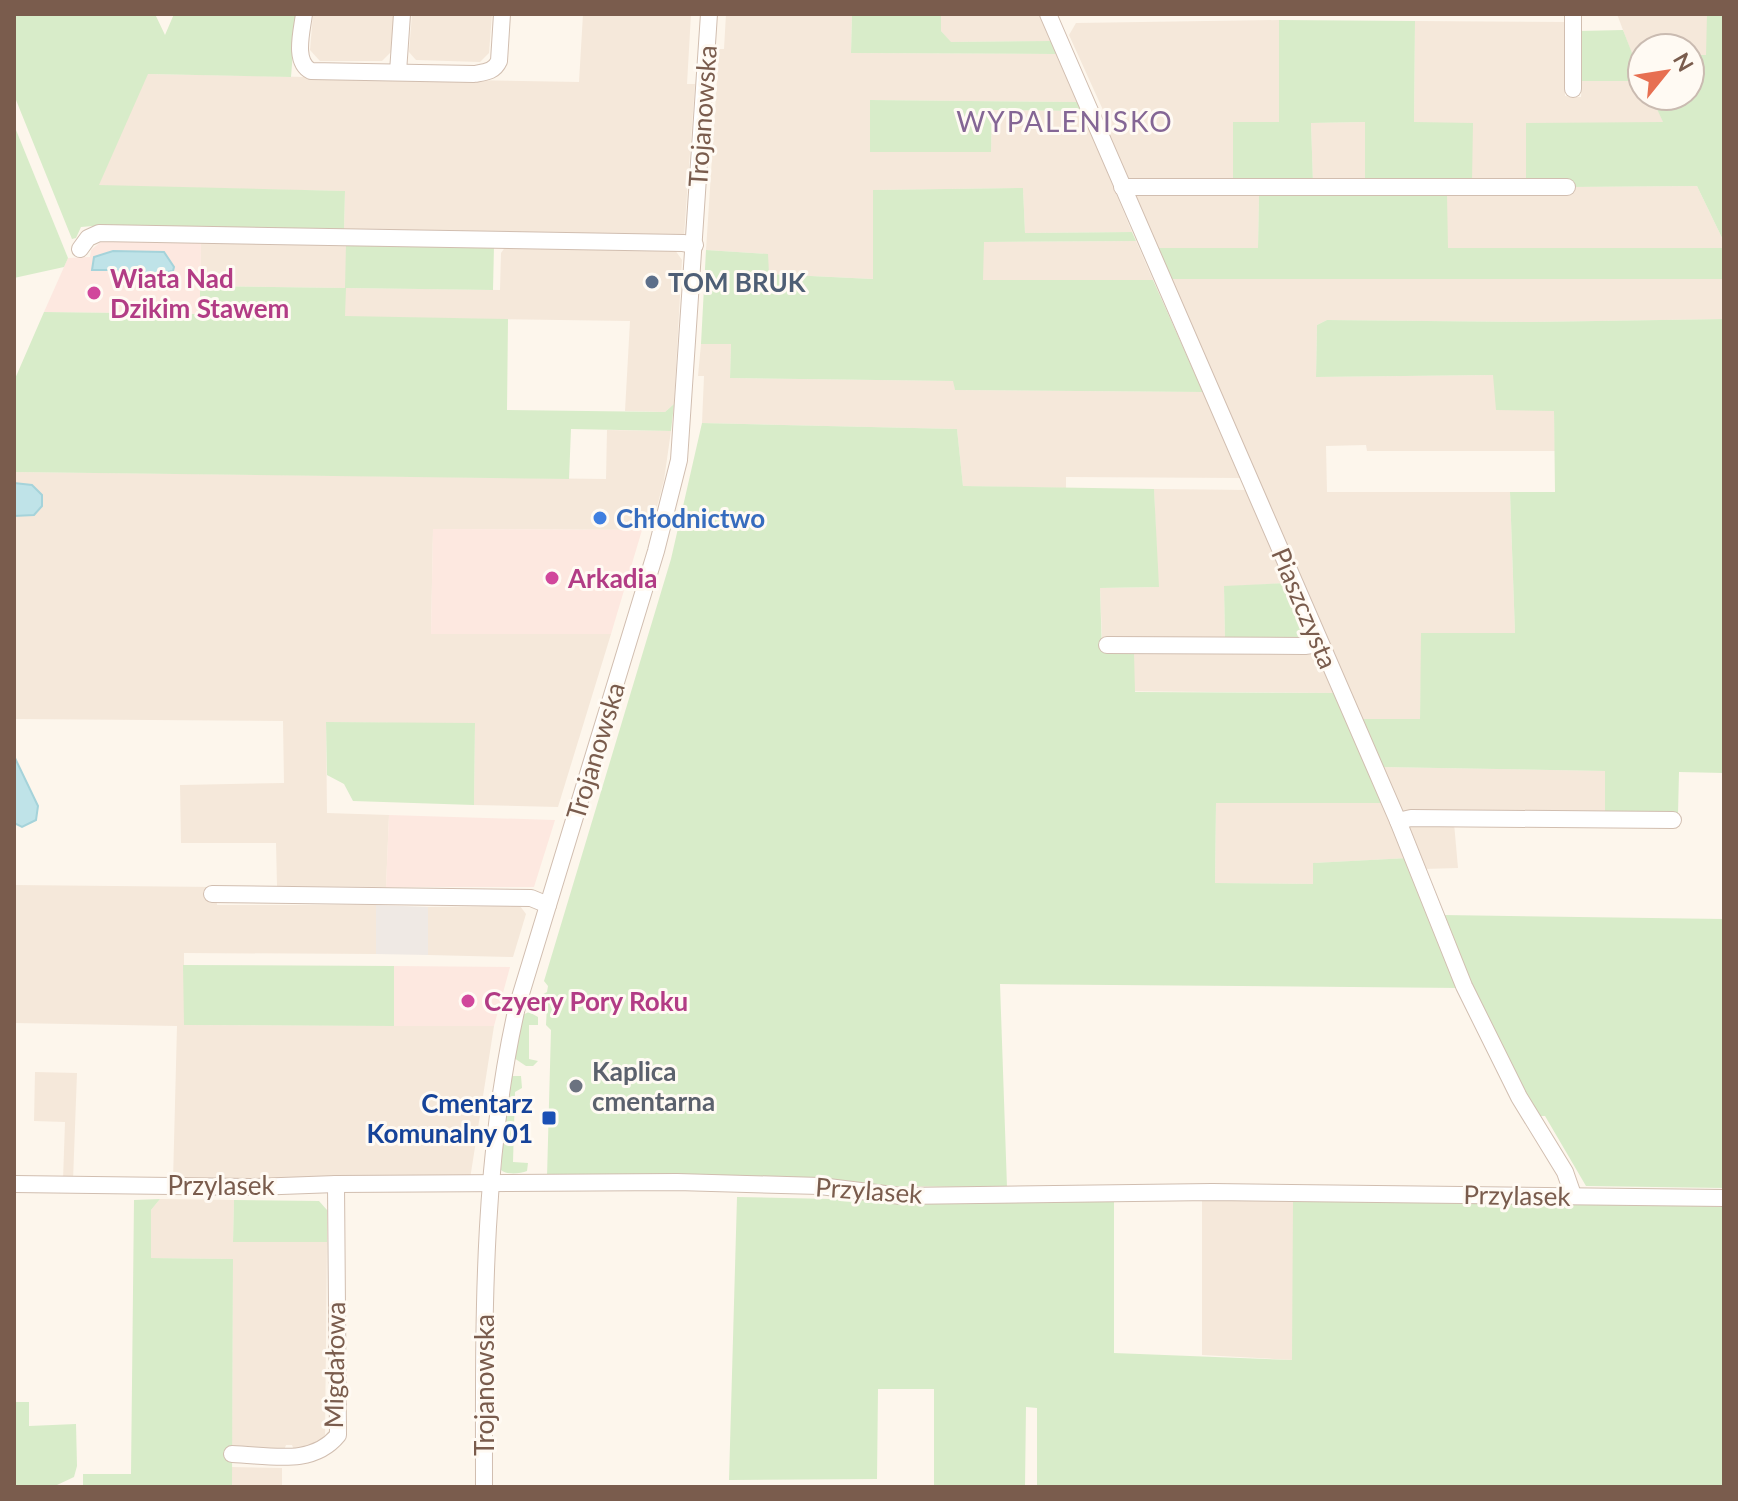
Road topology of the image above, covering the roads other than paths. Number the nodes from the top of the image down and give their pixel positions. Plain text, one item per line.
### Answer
1 (304, 14) edge
2 (402, 14) edge
3 (502, 14) edge
4 (709, 14) edge
5 (1573, 14) edge
6 (1051, 15) edge
7 (398, 72) junction
8 (1573, 89) dead end
9 (1122, 187) junction
10 (1567, 187) dead end
11 (695, 245) junction
12 (80, 249) dead end
13 (1320, 644) junction
14 (1107, 645) dead end
15 (1673, 820) dead end
16 (1398, 821) junction
17 (212, 894) dead end
18 (548, 905) junction
19 (490, 1183) junction
20 (14, 1184) edge
21 (336, 1184) junction
22 (1573, 1195) junction
23 (1724, 1198) edge
24 (232, 1454) dead end
25 (484, 1487) edge

1 - 7 street
2 - 7 street
3 - 7 street
4 - 11 street, Trojanowska
5 - 8 street
6 - 9 street, Piaszczysta
9 - 10 street
9 - 13 street, Piaszczysta
11 - 12 street
11 - 18 street, Trojanowska
13 - 14 street
13 - 16 street, Piaszczysta
15 - 16 street
16 - 22 street, Piaszczysta
17 - 18 street
18 - 19 street, Trojanowska
19 - 21 street, Przylasek
19 - 22 street, Przylasek
19 - 25 street, Trojanowska
20 - 21 street, Przylasek
21 - 24 street, Migdałowa
22 - 23 street, Przylasek

